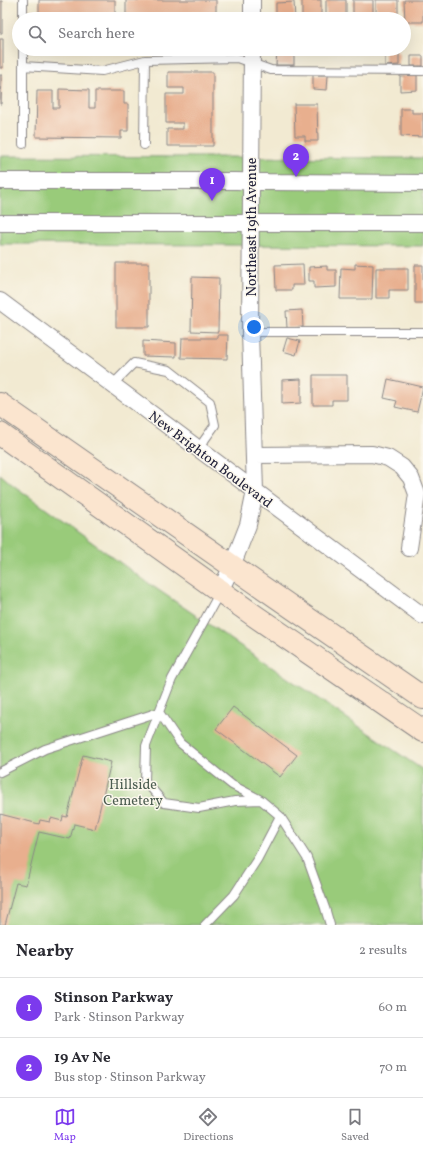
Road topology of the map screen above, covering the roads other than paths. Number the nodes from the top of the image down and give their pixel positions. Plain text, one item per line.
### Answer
1 (23, 0) edge
2 (252, 0) edge
3 (23, 12) edge
4 (252, 12) edge
5 (23, 56) edge
6 (252, 56) edge
7 (145, 60) junction
8 (23, 66) junction
9 (423, 71) edge
10 (23, 144) dead end
11 (144, 145) dead end
12 (0, 180) edge
13 (252, 181) junction
14 (423, 183) edge
15 (0, 223) edge
16 (251, 223) junction
17 (423, 223) edge
18 (0, 301) edge
19 (250, 332) junction
20 (423, 332) edge
21 (112, 385) junction
22 (0, 404) edge
23 (0, 434) edge
24 (198, 449) junction
25 (254, 455) junction
26 (255, 491) junction
27 (409, 548) dead end
28 (232, 566) junction
29 (220, 592) junction
30 (423, 616) edge
31 (423, 698) edge
32 (159, 712) junction
33 (423, 731) edge
34 (0, 772) edge
35 (261, 800) junction
36 (280, 816) junction
37 (205, 925) edge
38 (330, 925) edge

1 - 3 lane
2 - 4 street
5 - 8 lane
6 - 7 lane
6 - 9 lane
6 - 13 street, Northeast 19th Avenue
7 - 8 lane
7 - 11 lane
8 - 10 lane
12 - 13 street
13 - 14 street
13 - 16 street, Northeast 19th Avenue
15 - 16 street
16 - 17 street
16 - 19 street, Northeast 19th Avenue
18 - 21 street, New Brighton Boulevard
19 - 20 lane
19 - 25 street, Northeast 19th Avenue
21 - 24 street, New Brighton Boulevard
21 - 24 lane
22 - 28 main road
23 - 29 main road
24 - 26 street, New Brighton Boulevard
25 - 26 street, Northeast 19th Avenue
25 - 27 street
26 - 28 street, Northeast 19th Avenue
26 - 30 street, New Brighton Boulevard
28 - 29 street, Northeast 19th Avenue
28 - 31 main road
29 - 32 lane
29 - 33 main road
32 - 34 lane
32 - 35 lane
32 - 35 lane
35 - 36 lane
36 - 37 lane
36 - 38 lane

